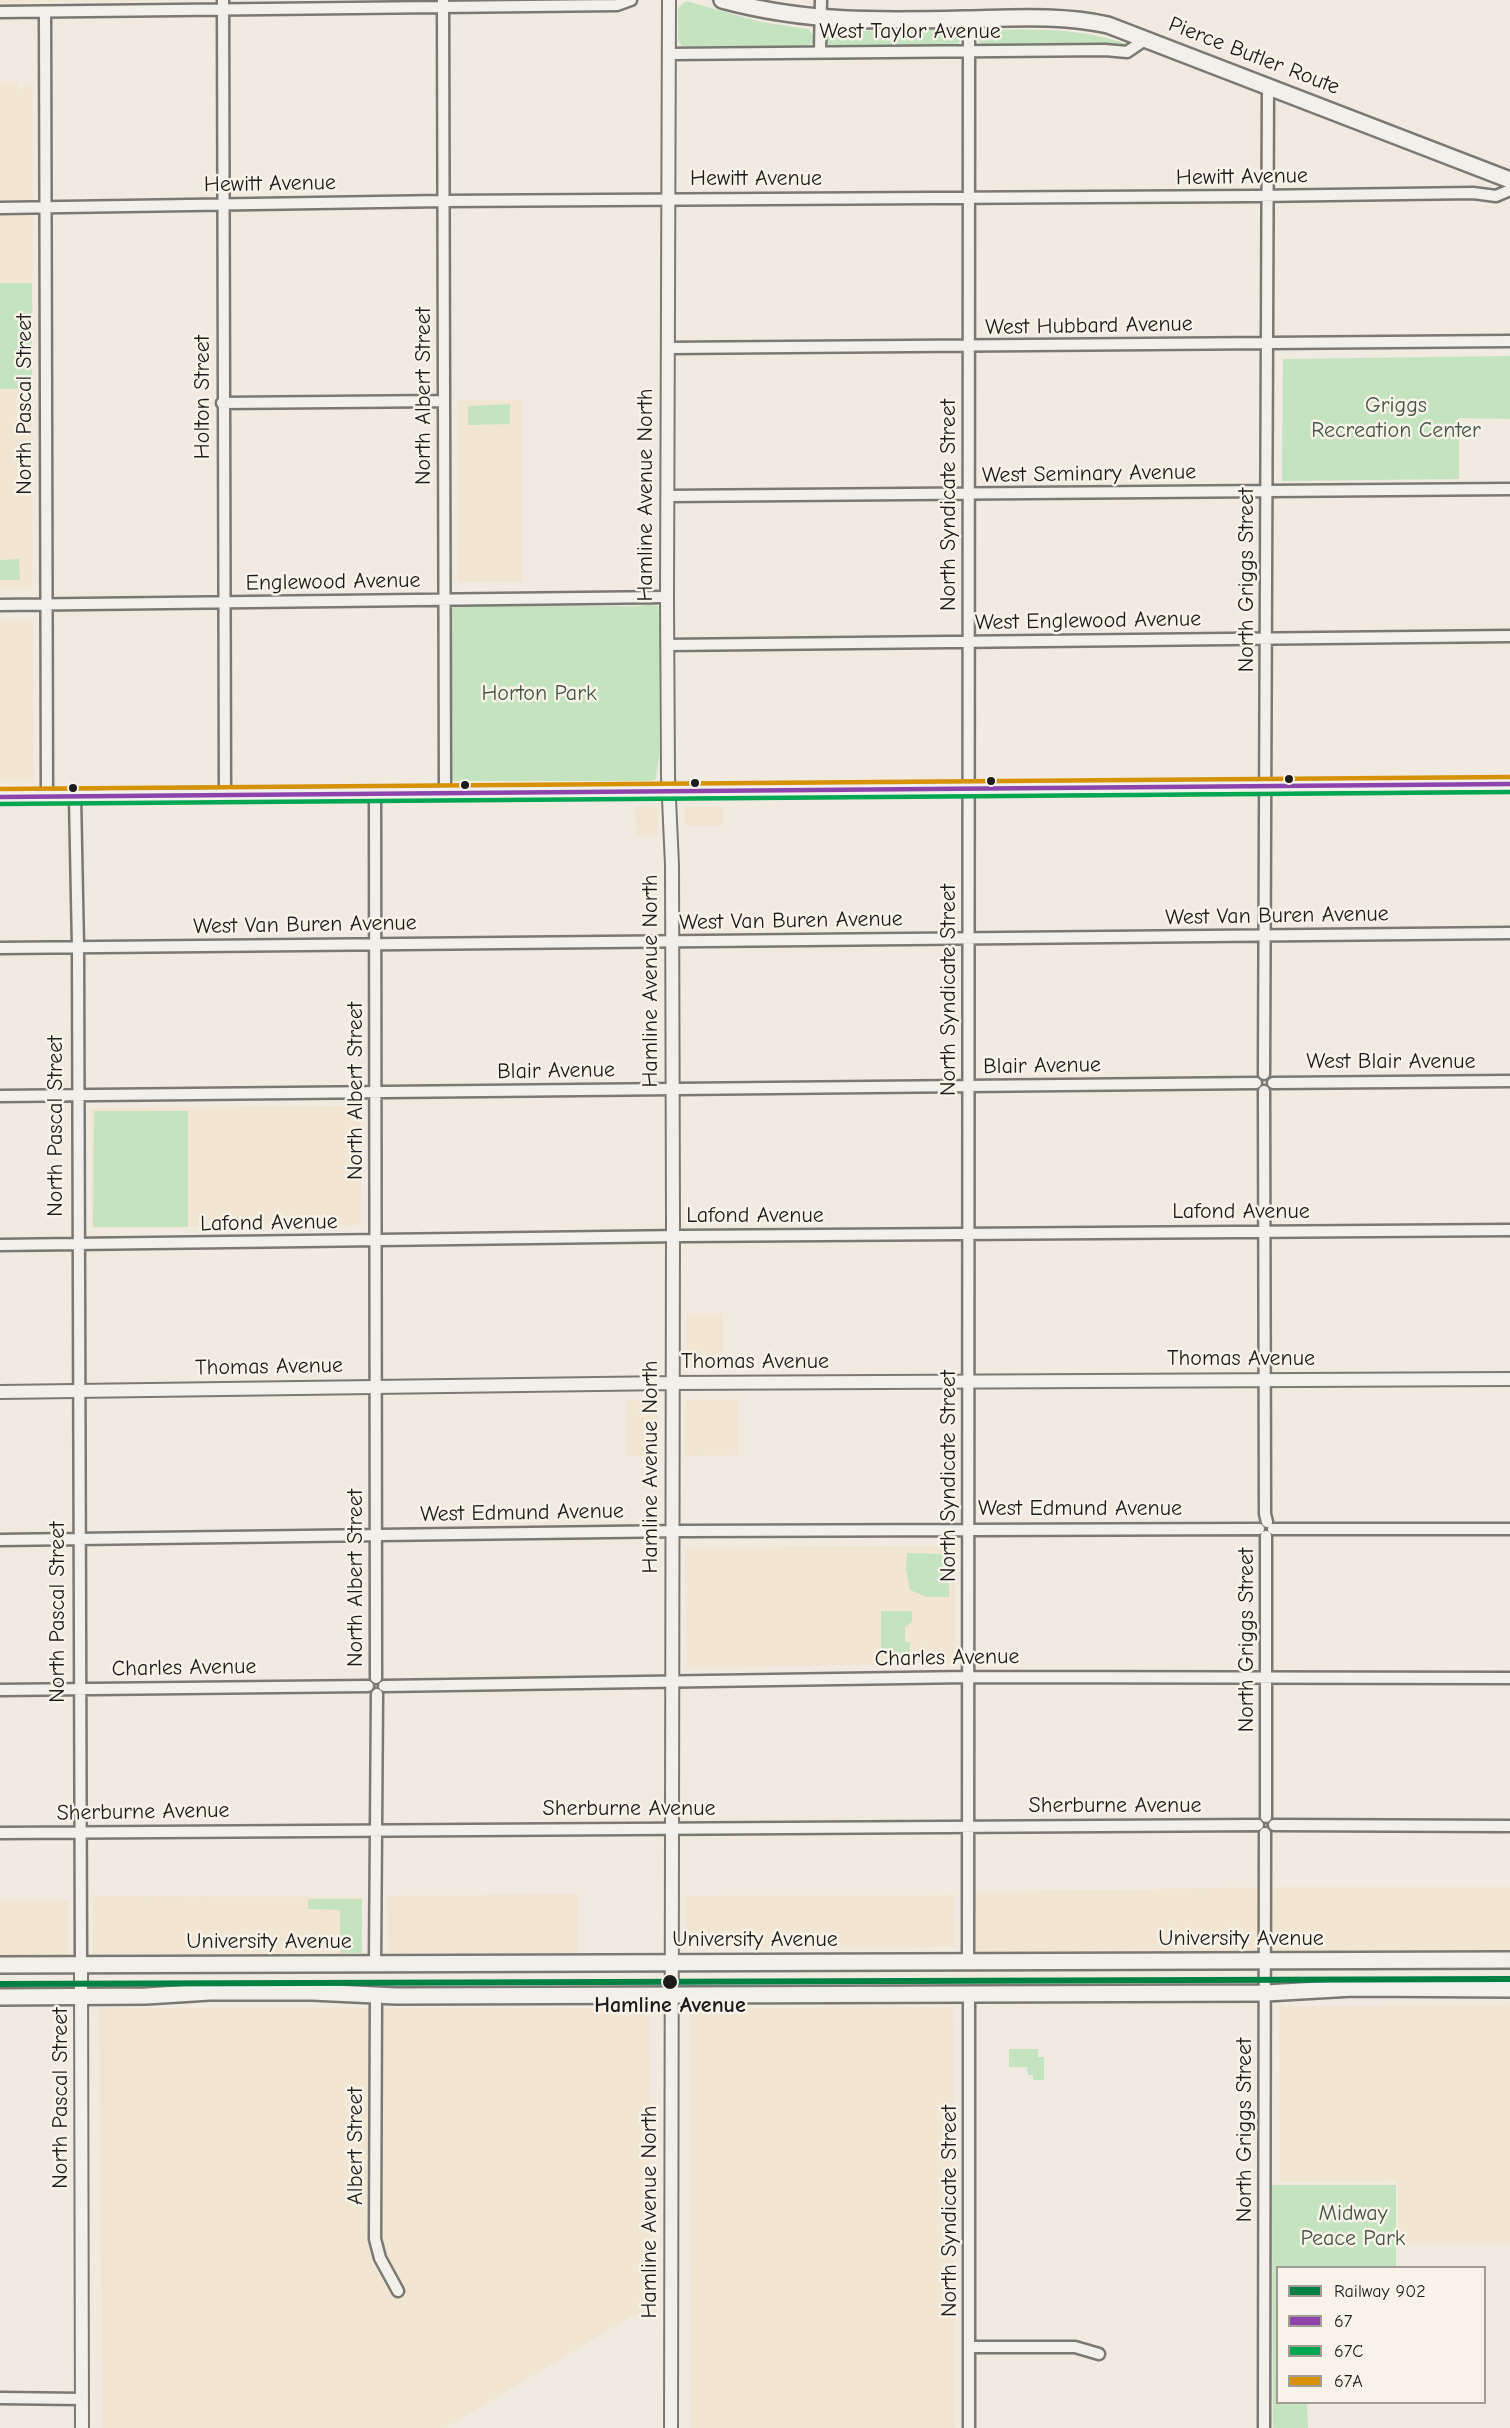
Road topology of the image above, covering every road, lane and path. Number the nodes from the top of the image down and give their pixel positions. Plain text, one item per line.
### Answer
1 (631, 0) edge
2 (669, 0) edge
3 (722, 0) edge
4 (821, 0) edge
5 (442, 4) edge
6 (223, 5) edge
7 (0, 12) edge
8 (45, 12) junction
9 (820, 19) junction
10 (969, 19) junction
11 (1146, 39) junction
12 (969, 51) junction
13 (820, 52) junction
14 (669, 54) junction
15 (1268, 85) junction
16 (1510, 180) edge
17 (1510, 190) edge
18 (1267, 196) junction
19 (969, 198) junction
20 (668, 199) junction
21 (443, 201) junction
22 (224, 204) junction
23 (0, 207) edge
24 (45, 207) junction
25 (1510, 341) edge
26 (1266, 343) junction
27 (969, 347) junction
28 (668, 348) junction
29 (443, 401) junction
30 (222, 403) junction
31 (1510, 489) edge
32 (1267, 491) junction
33 (969, 494) junction
34 (668, 496) junction
35 (667, 597) junction
36 (443, 600) junction
37 (224, 603) junction
38 (0, 605) edge
39 (47, 605) junction
40 (1510, 636) edge
41 (1267, 639) junction
42 (969, 642) junction
43 (667, 645) junction
44 (1510, 784) edge
45 (1265, 786) junction
46 (969, 789) junction
47 (669, 791) junction
48 (445, 792) junction
49 (375, 793) junction
50 (225, 794) junction
51 (0, 797) edge
52 (47, 797) junction
53 (75, 797) junction
54 (1510, 933) edge
55 (1265, 935) junction
56 (969, 938) junction
57 (672, 941) junction
58 (376, 944) junction
59 (78, 947) junction
60 (0, 948) edge
61 (1264, 1074) junction
62 (1510, 1081) edge
63 (1256, 1083) junction
64 (1273, 1083) junction
65 (969, 1086) junction
66 (672, 1089) junction
67 (1264, 1091) junction
68 (375, 1093) junction
69 (78, 1095) junction
70 (0, 1096) edge
71 (1510, 1230) edge
72 (1266, 1231) junction
73 (968, 1234) junction
74 (672, 1236) junction
75 (376, 1241) junction
76 (0, 1245) edge
77 (77, 1245) junction
78 (1265, 1379) junction
79 (1510, 1379) edge
80 (968, 1382) junction
81 (672, 1383) junction
82 (375, 1387) junction
83 (78, 1390) junction
84 (0, 1392) edge
85 (968, 1529) junction
86 (1267, 1529) junction
87 (1510, 1529) edge
88 (672, 1531) junction
89 (375, 1534) junction
90 (78, 1539) junction
91 (0, 1540) edge
92 (968, 1677) junction
93 (1266, 1678) junction
94 (1510, 1678) edge
95 (673, 1683) junction
96 (376, 1686) junction
97 (79, 1689) junction
98 (0, 1690) edge
99 (968, 1825) junction
100 (1266, 1825) junction
101 (1510, 1826) edge
102 (671, 1828) junction
103 (375, 1829) junction
104 (0, 1833) edge
105 (79, 1833) junction
106 (1510, 1960) edge
107 (1266, 1961) junction
108 (968, 1962) junction
109 (670, 1963) junction
110 (375, 1964) junction
111 (0, 1965) edge
112 (81, 1965) junction
113 (1510, 1989) edge
114 (1266, 1993) junction
115 (969, 1994) junction
116 (376, 1995) junction
117 (670, 1996) junction
118 (0, 1997) edge
119 (82, 1997) junction
120 (398, 2291) dead end
121 (969, 2347) junction
122 (1099, 2354) dead end
123 (0, 2398) edge
124 (82, 2399) junction
125 (82, 2428) edge
126 (671, 2428) edge
127 (969, 2428) edge
128 (1264, 2428) edge

1 - 5 street
2 - 14 street, Hamline Avenue North
3 - 9 main road, Pierce Butler Route
4 - 9 street
5 - 6 street
5 - 21 street, North Albert Street
6 - 8 street
6 - 22 street, Holton Street
7 - 8 street
8 - 24 street, North Pascal Street
9 - 10 main road, Pierce Butler Route
9 - 13 street
10 - 11 main road, Pierce Butler Route
10 - 12 street, North Syndicate Street
11 - 12 street, West Taylor Avenue
11 - 15 main road, Pierce Butler Route
12 - 13 street, West Taylor Avenue
12 - 19 street, North Syndicate Street
13 - 14 street, West Taylor Avenue
14 - 20 street, Hamline Avenue North
15 - 16 main road, Pierce Butler Route
15 - 18 street, North Griggs Street
17 - 18 street, Hewitt Avenue
18 - 19 street, Hewitt Avenue
18 - 26 street, North Griggs Street
19 - 20 street, Hewitt Avenue
19 - 27 street, North Syndicate Street
20 - 21 street, Hewitt Avenue
20 - 28 street, Hamline Avenue North
21 - 22 street, Hewitt Avenue
21 - 29 street, North Albert Street
22 - 24 street, Hewitt Avenue
22 - 30 street, Holton Street
23 - 24 street, Hewitt Avenue
24 - 39 street, North Pascal Street
25 - 26 street, West Hubbard Avenue
26 - 27 street, West Hubbard Avenue
26 - 32 street, North Griggs Street
27 - 28 street, West Hubbard Avenue
27 - 33 street, North Syndicate Street
28 - 34 street, Hamline Avenue North
29 - 30 street
29 - 36 street, North Albert Street
30 - 37 street, Holton Street
31 - 32 street, West Seminary Avenue
32 - 33 street, West Seminary Avenue
32 - 41 street, North Griggs Street
33 - 34 street, West Seminary Avenue
33 - 42 street, North Syndicate Street
34 - 35 street, Hamline Avenue North
35 - 36 street, Englewood Avenue
35 - 43 street, Hamline Avenue North
36 - 37 street, Englewood Avenue
36 - 48 street, North Albert Street
37 - 39 street, Englewood Avenue
37 - 50 street, Holton Street
38 - 39 street, Englewood Avenue
39 - 52 street, North Pascal Street
40 - 41 street, West Englewood Avenue
41 - 42 street, West Englewood Avenue
41 - 45 street, North Griggs Street
42 - 43 street, West Englewood Avenue
42 - 46 street, North Syndicate Street
43 - 47 street, Hamline Avenue North
44 - 45 street
45 - 46 street
45 - 55 street, North Griggs Street
46 - 47 street
46 - 56 street, North Syndicate Street
47 - 48 street
47 - 57 street, Hamline Avenue North
48 - 49 street
49 - 50 street
49 - 58 street, North Albert Street
50 - 53 street
51 - 52 street
52 - 53 street
53 - 59 street, North Pascal Street
54 - 55 street, West Van Buren Avenue
55 - 56 street, West Van Buren Avenue
55 - 61 street, North Griggs Street
56 - 57 street, West Van Buren Avenue
56 - 65 street, North Syndicate Street
57 - 58 street, West Van Buren Avenue
57 - 66 street, Hamline Avenue North
58 - 59 street, West Van Buren Avenue
58 - 68 street, North Albert Street
59 - 60 street, West Van Buren Avenue
59 - 69 street, North Pascal Street
61 - 63 street
61 - 64 street
62 - 64 street, West Blair Avenue
63 - 65 street, Blair Avenue
63 - 67 street
64 - 67 street
65 - 66 street, Blair Avenue
65 - 73 street, North Syndicate Street
66 - 68 street, Blair Avenue
66 - 74 street, Hamline Avenue North
67 - 72 street, North Griggs Street
68 - 69 street, Blair Avenue
68 - 75 street, North Albert Street
69 - 70 street, Blair Avenue
69 - 77 street, North Pascal Street
71 - 72 street, Lafond Avenue
72 - 73 street, Lafond Avenue
72 - 78 street, North Griggs Street
73 - 74 street, Lafond Avenue
73 - 80 street, North Syndicate Street
74 - 75 street, Lafond Avenue
74 - 81 street, Hamline Avenue North
75 - 77 street, Lafond Avenue
75 - 82 street, North Albert Street
76 - 77 street, Lafond Avenue
77 - 83 street, North Pascal Street
78 - 79 street, Thomas Avenue
78 - 80 street, Thomas Avenue
78 - 86 street, North Griggs Street
80 - 81 street, Thomas Avenue
80 - 85 street, North Syndicate Street
81 - 82 street, Thomas Avenue
81 - 88 street, Hamline Avenue North
82 - 83 street, Thomas Avenue
82 - 89 street, North Albert Street
83 - 84 street, Thomas Avenue
83 - 90 street, North Pascal Street
85 - 86 street, West Edmund Avenue
85 - 88 street, West Edmund Avenue
85 - 92 street, North Syndicate Street
86 - 87 street, West Edmund Avenue
86 - 93 street, North Griggs Street
88 - 89 street, West Edmund Avenue
88 - 95 street, Hamline Avenue North
89 - 90 street, West Edmund Avenue
89 - 96 street, North Albert Street
90 - 91 street, West Edmund Avenue
90 - 97 street, North Pascal Street
92 - 93 street, Charles Avenue
92 - 95 street, Charles Avenue
92 - 99 street, North Syndicate Street
93 - 94 street, Charles Avenue
93 - 100 street, North Griggs Street
95 - 96 street, Charles Avenue
95 - 102 street, Hamline Avenue North
96 - 97 street, Charles Avenue
96 - 103 street, North Albert Street
97 - 98 street, Charles Avenue
97 - 105 street, North Pascal Street
99 - 100 street, Sherburne Avenue
99 - 102 street, Sherburne Avenue
99 - 108 street, North Syndicate Street
100 - 101 street, Sherburne Avenue
100 - 107 street, North Griggs Street
102 - 103 street, Sherburne Avenue
102 - 109 street, Hamline Avenue North
103 - 105 street, Sherburne Avenue
103 - 110 street, North Albert Street
104 - 105 street, Sherburne Avenue
105 - 112 street, North Pascal Street
106 - 107 main road, University Avenue
107 - 108 main road, University Avenue
107 - 114 street, North Griggs Street
108 - 109 main road, University Avenue
109 - 110 main road, University Avenue
109 - 117 street, Hamline Avenue North
110 - 112 main road, University Avenue
111 - 112 main road, University Avenue
112 - 119 street, North Pascal Street
113 - 114 main road
114 - 115 main road
114 - 128 street, North Griggs Street
115 - 117 main road
115 - 121 street, North Syndicate Street
116 - 117 main road
116 - 119 main road
116 - 120 street, Albert Street
117 - 126 street, Hamline Avenue North
118 - 119 main road
119 - 124 street, North Pascal Street
121 - 122 street
121 - 127 street, North Syndicate Street
123 - 124 street
124 - 125 street, North Pascal Street

